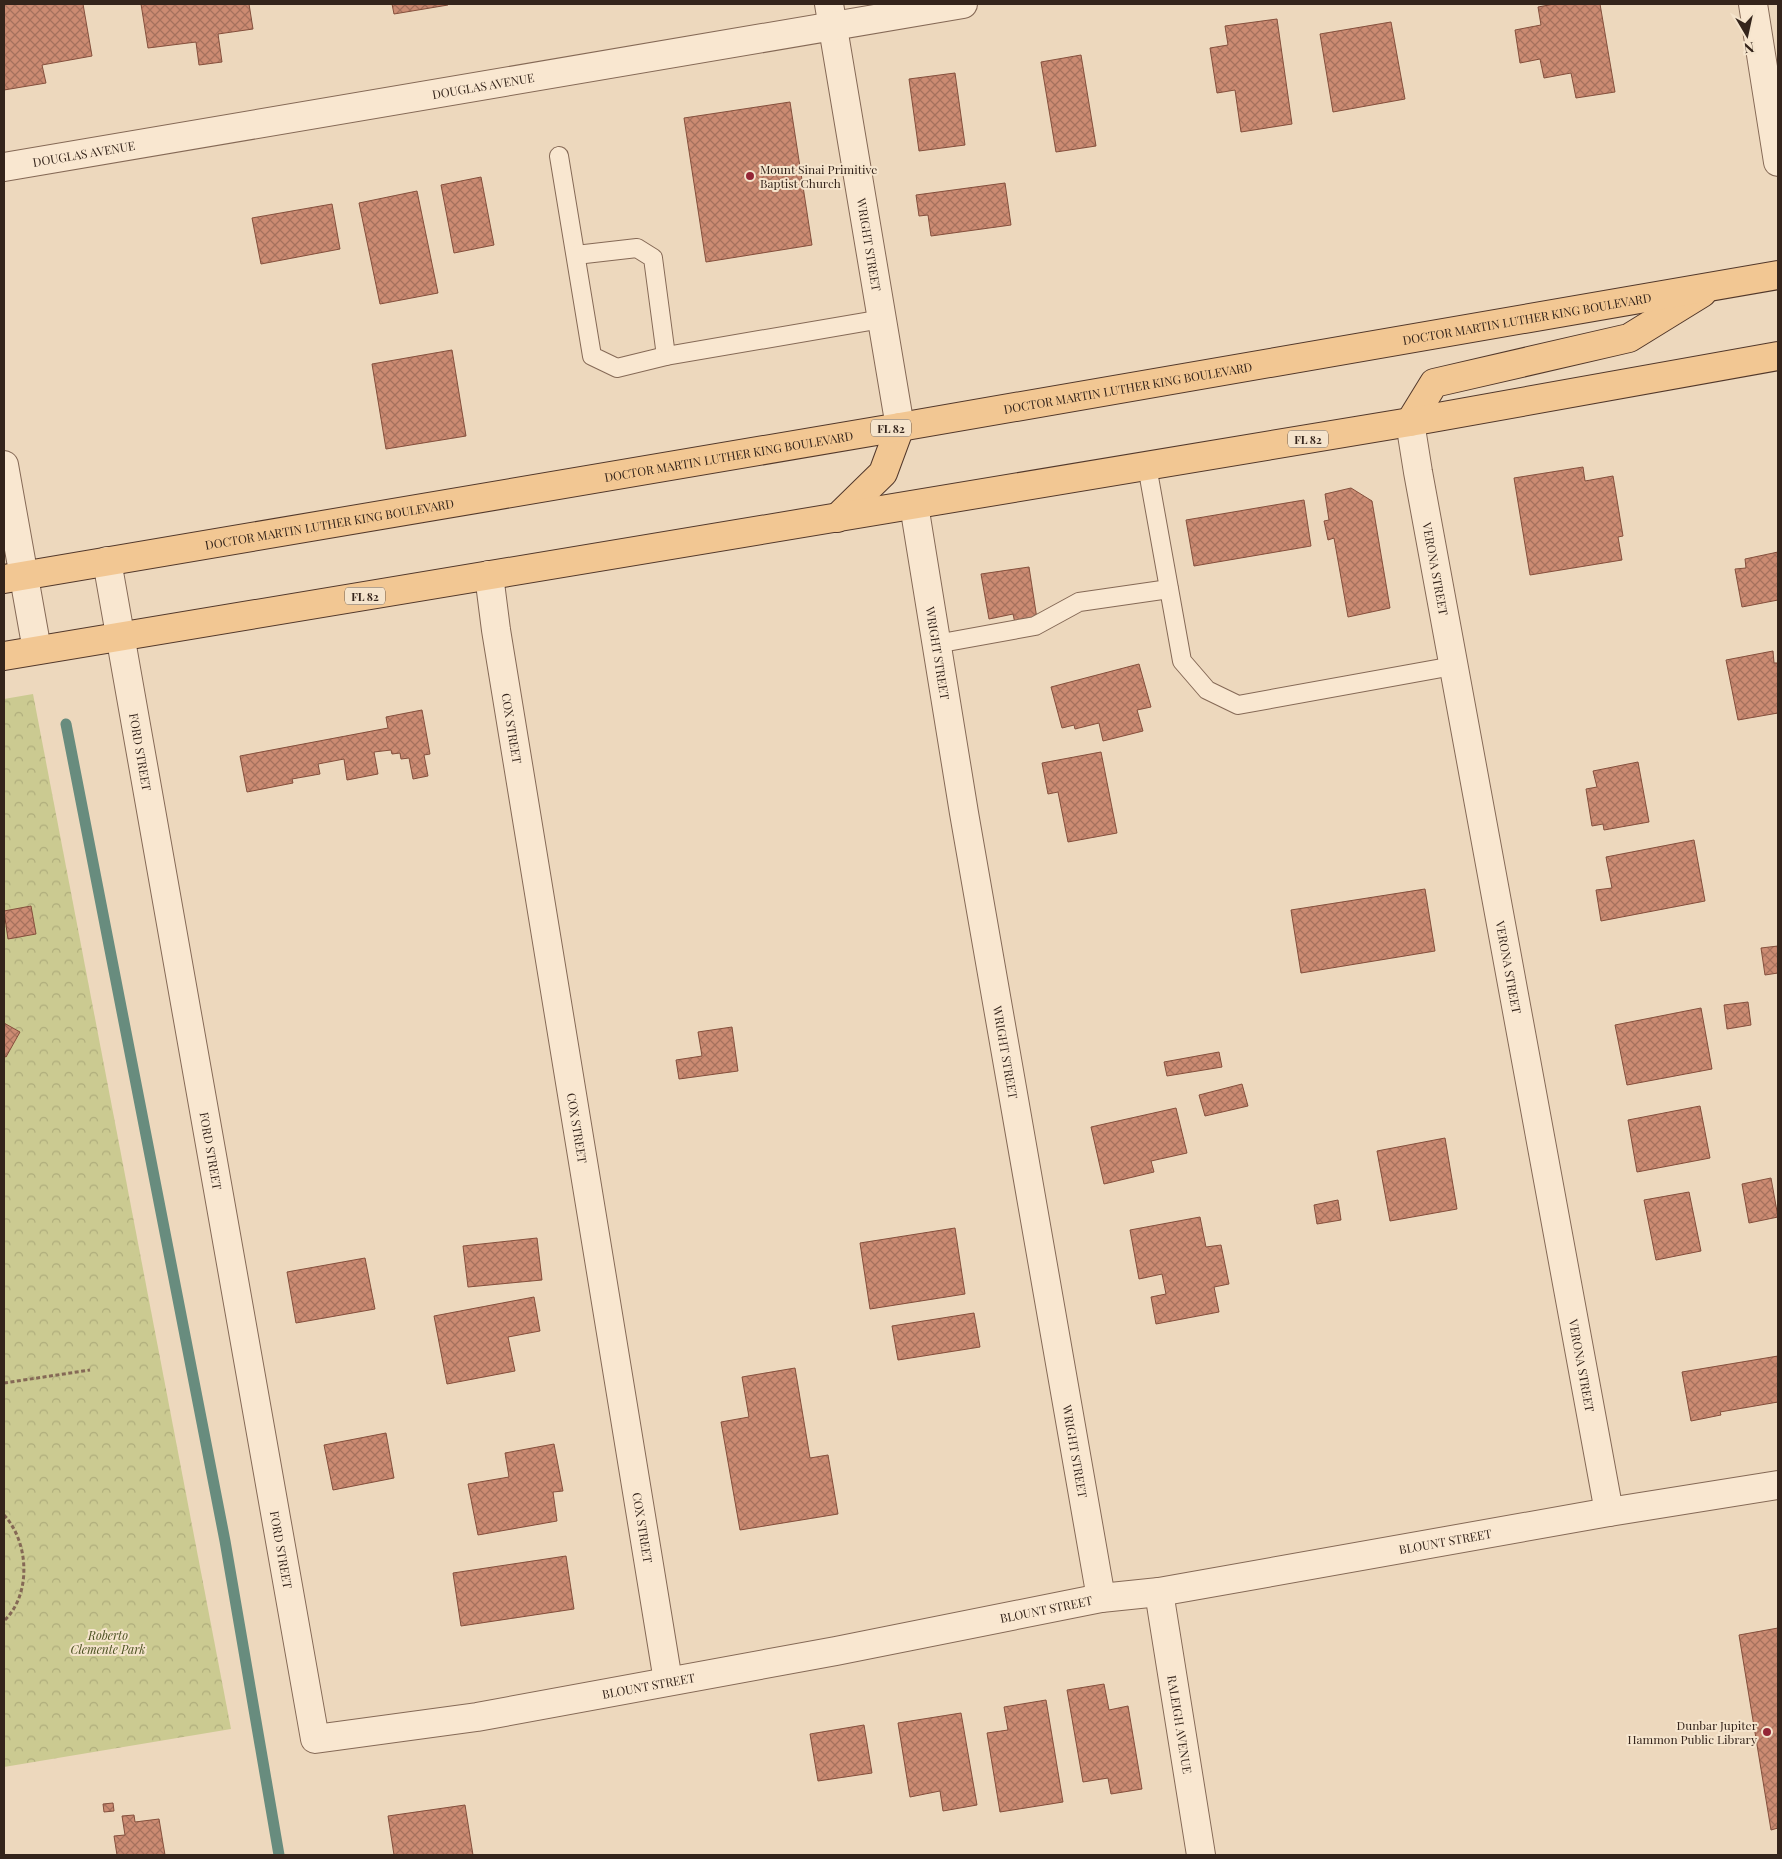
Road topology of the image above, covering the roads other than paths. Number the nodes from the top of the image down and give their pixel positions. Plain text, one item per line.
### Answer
1 (963, 4) edge
2 (1753, 4) edge
3 (831, 15) edge
4 (559, 156) dead end
5 (1778, 162) edge
6 (4, 167) edge
7 (576, 255) junction
8 (1778, 275) edge
9 (1714, 285) junction
10 (882, 319) junction
11 (666, 356) junction
12 (1778, 356) edge
13 (1410, 422) junction
14 (900, 427) junction
15 (4, 465) edge
16 (1147, 466) junction
17 (914, 505) junction
18 (837, 518) junction
19 (107, 562) junction
20 (489, 575) junction
21 (14, 578) edge
22 (1169, 589) junction
23 (120, 637) junction
24 (936, 644) junction
25 (37, 650) junction
26 (4, 656) edge
27 (1453, 666) junction
28 (1778, 1486) edge
29 (1609, 1512) junction
30 (1159, 1592) junction
31 (1101, 1598) junction
32 (668, 1681) junction
33 (315, 1739) joint
34 (1201, 1855) edge

1 - 3 street, DOUGLAS AVENUE
2 - 5 street
3 - 6 street, DOUGLAS AVENUE
3 - 10 street, WRIGHT STREET
4 - 7 lane
7 - 11 lane
7 - 11 lane
8 - 9 main road, DOCTOR MARTIN LUTHER KING BOULEVARD / FL 82
9 - 13 main road
9 - 14 main road, DOCTOR MARTIN LUTHER KING BOULEVARD / FL 82
10 - 11 lane
10 - 14 street, WRIGHT STREET
12 - 13 main road, FL 82
13 - 16 main road, FL 82
13 - 27 street, VERONA STREET
14 - 18 main road
14 - 19 main road, DOCTOR MARTIN LUTHER KING BOULEVARD / FL 82
15 - 21 street
16 - 17 main road, FL 82
16 - 22 lane
17 - 18 main road, FL 82
17 - 24 street, WRIGHT STREET
18 - 20 main road, FL 82
19 - 21 main road, DOCTOR MARTIN LUTHER KING BOULEVARD / FL 82
19 - 23 street, FORD STREET
20 - 23 main road, FL 82
20 - 32 street, COX STREET
21 - 25 street
22 - 24 lane
22 - 27 lane
23 - 25 main road, FL 82
23 - 33 street, FORD STREET
24 - 31 street, WRIGHT STREET
25 - 26 main road, FL 82
27 - 29 street, VERONA STREET
28 - 29 street, BLOUNT STREET
29 - 30 street, BLOUNT STREET
30 - 31 street, BLOUNT STREET
30 - 34 street, RALEIGH AVENUE
31 - 32 street, BLOUNT STREET
32 - 33 street, BLOUNT STREET

